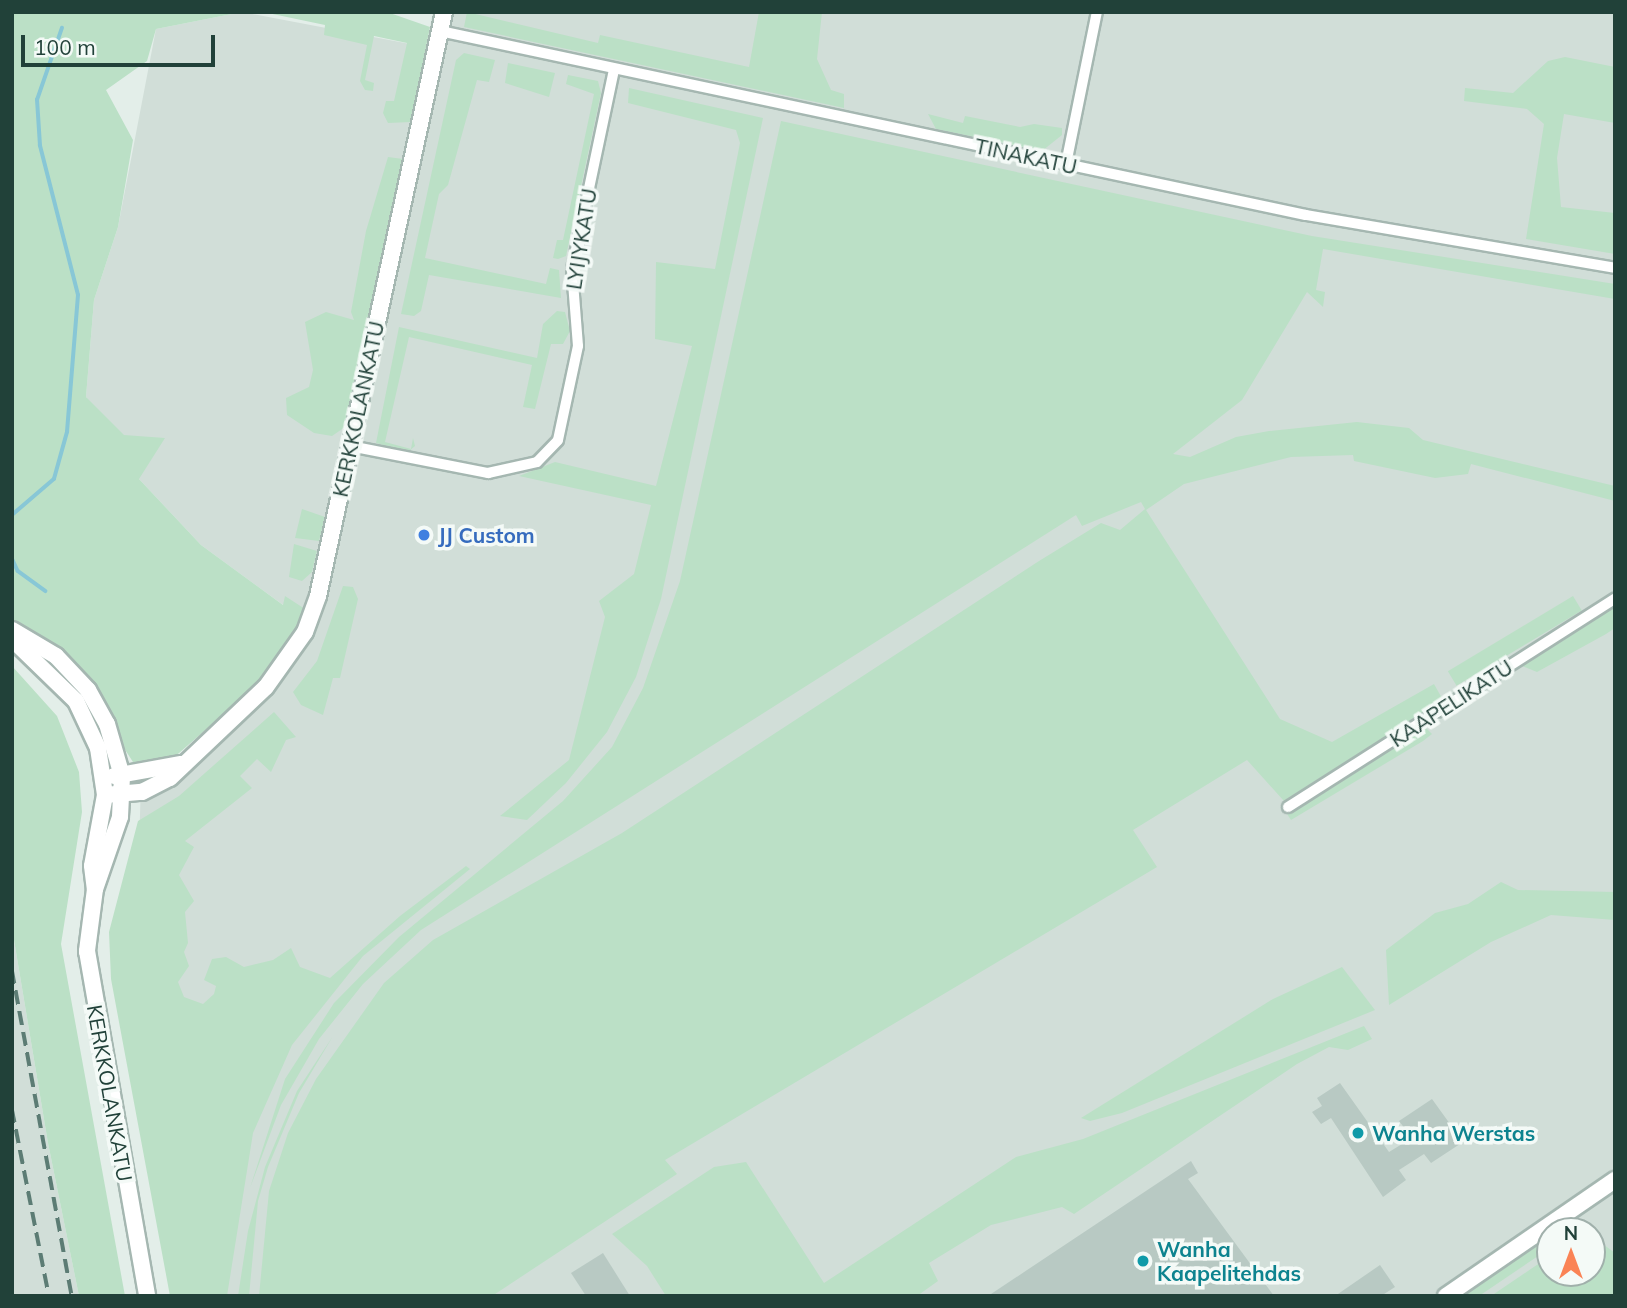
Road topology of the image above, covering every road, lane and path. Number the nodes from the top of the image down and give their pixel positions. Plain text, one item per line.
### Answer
1 (444, 12) edge
2 (1097, 12) edge
3 (440, 31) junction
4 (614, 69) junction
5 (1066, 164) junction
6 (1615, 268) edge
7 (350, 446) junction
8 (1615, 599) edge
9 (12, 630) edge
10 (12, 639) edge
11 (187, 761) junction
12 (122, 776) junction
13 (104, 777) junction
14 (123, 794) junction
15 (105, 795) junction
16 (1288, 807) dead end
17 (95, 889) junction
18 (1615, 1180) edge
19 (147, 1296) edge
20 (1446, 1296) edge

1 - 3 street, KERKKOLANKATU
2 - 5 street
3 - 4 street, TINAKATU
3 - 7 street, KERKKOLANKATU
4 - 5 street, TINAKATU
4 - 7 street, LYIJYKATU
5 - 6 street, TINAKATU
7 - 11 street, KERKKOLANKATU
8 - 16 street, KAAPELIKATU
9 - 12 street, KERKKOLANKATU
10 - 13 street, KERKKOLANKATU
11 - 12 street
11 - 14 street, KERKKOLANKATU
12 - 13 street
12 - 14 street, KERKKOLANKATU
13 - 15 street, KERKKOLANKATU
14 - 15 street, KERKKOLANKATU
14 - 17 street, KERKKOLANKATU
15 - 17 street, KERKKOLANKATU
17 - 19 street, KERKKOLANKATU
18 - 20 street

